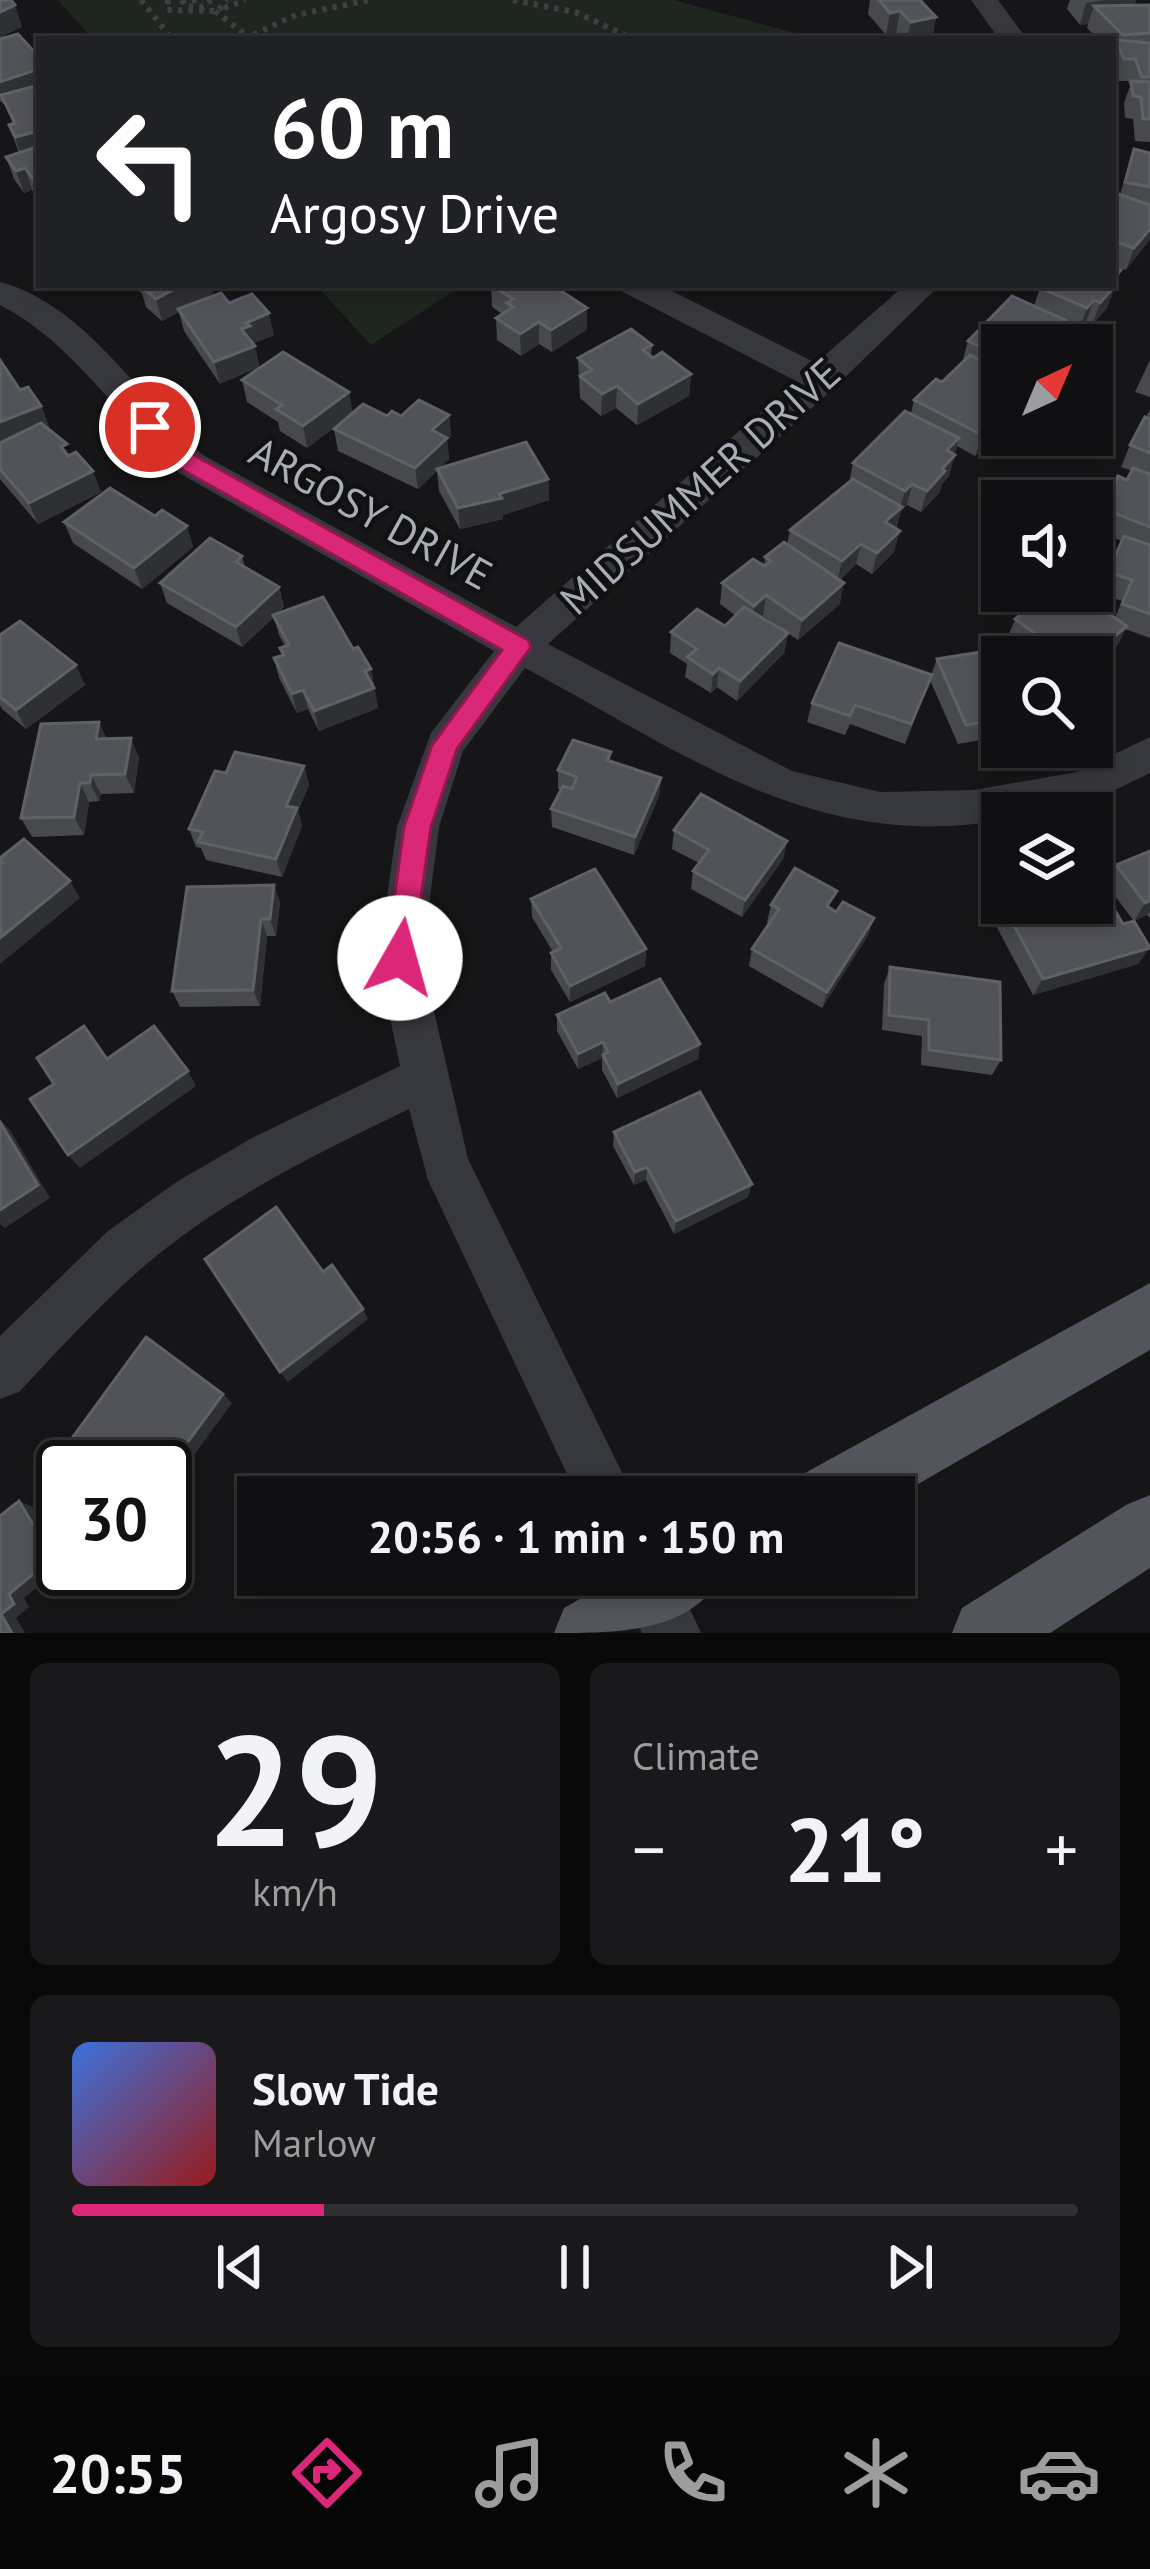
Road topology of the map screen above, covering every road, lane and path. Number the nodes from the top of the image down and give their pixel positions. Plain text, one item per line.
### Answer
1 (140, 0) edge
2 (168, 0) edge
3 (182, 0) edge
4 (192, 0) edge
5 (207, 0) edge
6 (227, 0) edge
7 (245, 0) edge
8 (369, 0) edge
9 (513, 0) edge
10 (526, 0) edge
11 (983, 0) edge
12 (345, 2) edge
13 (542, 5) junction
14 (219, 10) junction
15 (170, 36) edge
16 (244, 36) edge
17 (250, 36) edge
18 (627, 36) edge
19 (1011, 36) edge
20 (640, 288) edge
21 (921, 288) edge
22 (0, 292) edge
23 (822, 380) junction
24 (519, 647) junction
25 (1150, 754) edge
26 (423, 1078) junction
27 (1150, 1314) edge
28 (0, 1373) edge
29 (597, 1476) edge
30 (867, 1476) edge
31 (1150, 1529) edge
32 (660, 1596) edge
33 (589, 1633) edge
34 (987, 1633) edge

1 - 15 path
2 - 14 path
3 - 5 path
4 - 5 path
6 - 14 path
7 - 14 path
8 - 12 path
9 - 13 path
10 - 13 path
11 - 19 street
12 - 17 path
13 - 18 path
14 - 16 path
20 - 23 street
21 - 23 street, MIDSUMMER DRIVE
22 - 24 street, ARGOSY DRIVE
23 - 24 street, MIDSUMMER DRIVE
24 - 25 street, ARGOSY DRIVE
24 - 26 street, MIDSUMMER DRIVE
26 - 28 street
26 - 29 street, MIDSUMMER DRIVE
27 - 30 main road
31 - 34 main road
32 - 33 main road

